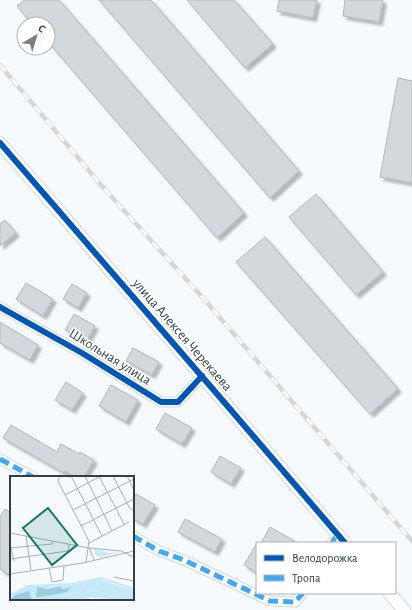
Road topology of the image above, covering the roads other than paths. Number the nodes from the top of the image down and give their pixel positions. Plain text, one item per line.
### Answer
1 (0, 143) edge
2 (0, 307) edge
3 (202, 376) junction
4 (0, 459) edge
5 (31, 476) edge
6 (134, 537) edge
7 (338, 540) edge
8 (302, 594) edge
9 (390, 594) edge
10 (404, 610) edge

1 - 3 street, улица Алексея Черекаева
2 - 3 street, Школьная улица
3 - 7 street, улица Алексея Черекаева
4 - 5 street
6 - 8 street
9 - 10 street

